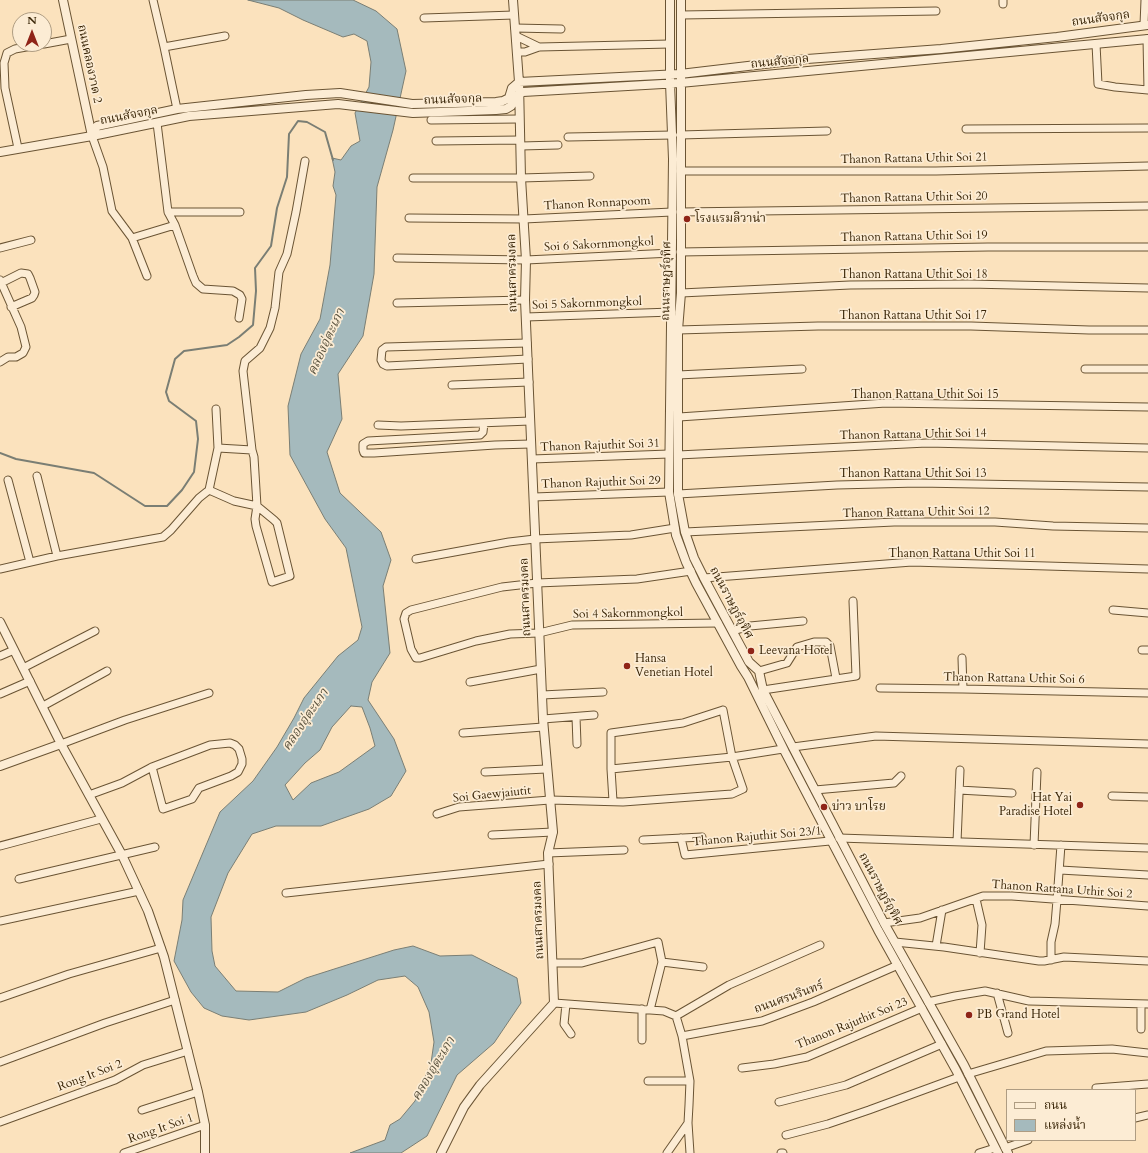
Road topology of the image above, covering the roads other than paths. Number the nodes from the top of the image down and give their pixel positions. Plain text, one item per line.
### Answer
1 (63, 0) edge
2 (153, 0) edge
3 (513, 0) edge
4 (670, 0) edge
5 (681, 0) edge
6 (1145, 0) edge
7 (936, 11) dead end
8 (514, 15) junction
9 (680, 15) junction
10 (424, 18) dead end
11 (1146, 25) edge
12 (560, 30) dead end
13 (515, 32) junction
14 (225, 36) dead end
15 (1057, 37) junction
16 (71, 39) junction
17 (1148, 39) edge
18 (52, 43) edge
19 (670, 44) junction
20 (1096, 44) junction
21 (1076, 46) junction
22 (164, 47) junction
23 (539, 47) junction
24 (12, 51) edge
25 (517, 52) junction
26 (670, 74) junction
27 (680, 74) junction
28 (519, 82) junction
29 (670, 83) junction
30 (680, 83) junction
31 (1148, 90) edge
32 (518, 95) junction
33 (177, 109) junction
34 (519, 119) junction
35 (431, 120) dead end
36 (157, 123) junction
37 (1148, 128) edge
38 (966, 129) dead end
39 (827, 131) dead end
40 (676, 135) junction
41 (92, 136) junction
42 (568, 137) dead end
43 (436, 141) dead end
44 (520, 143) junction
45 (558, 145) dead end
46 (18, 148) junction
47 (0, 152) edge
48 (304, 161) dead end
49 (1148, 166) edge
50 (680, 171) junction
51 (590, 176) dead end
52 (413, 178) dead end
53 (521, 178) junction
54 (1148, 206) edge
55 (168, 212) junction
56 (240, 212) dead end
57 (676, 212) junction
58 (409, 218) dead end
59 (524, 218) junction
60 (175, 225) junction
61 (132, 238) junction
62 (31, 240) dead end
63 (1148, 247) edge
64 (0, 248) edge
65 (676, 253) junction
66 (397, 258) dead end
67 (526, 260) junction
68 (147, 276) dead end
69 (0, 281) edge
70 (1148, 288) edge
71 (681, 293) junction
72 (525, 300) junction
73 (397, 303) dead end
74 (11, 307) junction
75 (672, 312) junction
76 (526, 317) junction
77 (239, 318) dead end
78 (678, 330) junction
79 (1148, 330) edge
80 (527, 343) junction
81 (675, 357) junction
82 (528, 359) junction
83 (0, 362) edge
84 (802, 368) dead end
85 (1085, 369) dead end
86 (1148, 369) edge
87 (678, 375) junction
88 (529, 382) junction
89 (452, 385) dead end
90 (1148, 407) edge
91 (216, 409) dead end
92 (678, 417) junction
93 (530, 421) junction
94 (484, 423) junction
95 (378, 425) dead end
96 (531, 444) junction
97 (218, 448) junction
98 (1148, 448) edge
99 (252, 450) junction
100 (669, 454) junction
101 (678, 455) junction
102 (532, 459) junction
103 (37, 476) dead end
104 (8, 480) dead end
105 (1148, 487) edge
106 (209, 490) junction
107 (669, 492) junction
108 (678, 494) junction
109 (534, 497) junction
110 (257, 506) junction
111 (675, 528) junction
112 (1148, 528) edge
113 (685, 532) junction
114 (535, 539) junction
115 (57, 556) junction
116 (416, 559) dead end
117 (30, 562) junction
118 (0, 569) edge
119 (1148, 569) edge
120 (690, 571) junction
121 (704, 578) junction
122 (537, 583) junction
123 (853, 601) dead end
124 (1113, 610) dead end
125 (1148, 613) edge
126 (803, 621) dead end
127 (0, 622) edge
128 (718, 624) junction
129 (95, 631) dead end
130 (733, 631) junction
131 (539, 633) junction
132 (3, 636) edge
133 (14, 650) junction
134 (0, 656) edge
135 (962, 658) dead end
136 (749, 662) junction
137 (741, 666) junction
138 (23, 668) junction
139 (541, 669) junction
140 (107, 671) dead end
141 (759, 671) junction
142 (836, 678) junction
143 (30, 681) junction
144 (470, 682) dead end
145 (880, 688) dead end
146 (962, 689) junction
147 (763, 690) junction
148 (603, 692) dead end
149 (209, 693) dead end
150 (0, 694) edge
151 (1148, 694) edge
152 (542, 696) junction
153 (43, 706) junction
154 (594, 715) dead end
155 (576, 717) junction
156 (543, 723) junction
157 (463, 733) dead end
158 (61, 744) junction
159 (577, 744) dead end
160 (1148, 744) edge
161 (793, 747) junction
162 (783, 749) junction
163 (732, 757) junction
164 (0, 766) edge
165 (152, 767) junction
166 (611, 768) junction
167 (546, 769) junction
168 (960, 770) dead end
169 (485, 772) dead end
170 (1037, 772) dead end
171 (901, 776) dead end
172 (815, 790) junction
173 (959, 790) junction
174 (1012, 793) dead end
175 (89, 794) junction
176 (1112, 796) dead end
177 (1148, 797) edge
178 (550, 800) junction
179 (613, 801) junction
180 (437, 814) dead end
181 (101, 819) junction
182 (553, 832) junction
183 (492, 835) dead end
184 (702, 836) dead end
185 (680, 838) junction
186 (840, 838) junction
187 (643, 840) dead end
188 (830, 841) junction
189 (957, 842) junction
190 (1034, 845) junction
191 (0, 846) edge
192 (1061, 846) junction
193 (154, 848) dead end
194 (1148, 848) edge
195 (624, 850) dead end
196 (548, 853) junction
197 (122, 855) junction
198 (549, 864) junction
199 (1060, 870) junction
200 (1148, 875) edge
201 (19, 879) dead end
202 (139, 891) junction
203 (286, 893) dead end
204 (976, 899) junction
205 (1057, 900) junction
206 (1148, 906) edge
207 (942, 910) junction
208 (0, 921) edge
209 (884, 923) junction
210 (895, 942) junction
211 (820, 945) dead end
212 (936, 946) junction
213 (161, 948) junction
214 (980, 952) junction
215 (1051, 960) junction
216 (662, 962) junction
217 (1148, 962) edge
218 (553, 963) junction
219 (898, 965) junction
220 (703, 967) dead end
221 (997, 993) junction
222 (1, 997) edge
223 (175, 1000) junction
224 (928, 1002) junction
225 (554, 1003) junction
226 (566, 1004) junction
227 (1145, 1004) edge
228 (922, 1008) junction
229 (642, 1009) junction
230 (650, 1010) junction
231 (676, 1016) junction
232 (1141, 1029) dead end
233 (1008, 1033) dead end
234 (571, 1034) dead end
235 (682, 1036) junction
236 (642, 1040) dead end
237 (942, 1044) junction
238 (188, 1051) junction
239 (1148, 1053) edge
240 (0, 1062) edge
241 (742, 1068) dead end
242 (968, 1074) junction
243 (959, 1077) junction
244 (648, 1081) dead end
245 (690, 1081) junction
246 (1148, 1084) edge
247 (1096, 1088) dead end
248 (198, 1092) junction
249 (779, 1102) dead end
250 (142, 1110) dead end
251 (987, 1112) junction
252 (1148, 1115) edge
253 (979, 1117) junction
254 (1136, 1118) edge
255 (0, 1122) edge
256 (688, 1123) junction
257 (205, 1125) junction
258 (786, 1135) dead end
259 (1026, 1141) edge
260 (996, 1150) edge
261 (1006, 1150) edge
262 (124, 1153) edge
263 (205, 1153) edge
264 (441, 1153) edge
265 (667, 1153) edge
266 (690, 1153) edge
267 (979, 1153) edge

1 - 16 street, ถนนคลองวาด 2
2 - 22 street
3 - 8 street, ถนนสาครมงคล
4 - 19 street, ถนนราษฏร์อุทิศ
5 - 9 street, ถนนราษฏร์อุทิศ
6 - 11 street
7 - 9 street
8 - 10 street
8 - 13 street, ถนนสาครมงคล
9 - 27 street, ถนนราษฏร์อุทิศ
11 - 15 street, ถนนสัจจกุล
12 - 13 street
13 - 23 street
13 - 25 street, ถนนสาครมงคล
14 - 22 street
15 - 21 street, ถนนสัจจกุล
15 - 27 street, ถนนสัจจกุล
16 - 18 street
16 - 41 street, ถนนคลองวาด 2
17 - 20 street, ถนนสัจจกุล
17 - 31 street
19 - 23 street
19 - 26 street, ถนนราษฏร์อุทิศ
20 - 21 street, ถนนสัจจกุล
20 - 31 street
21 - 30 street, ถนนสัจจกุล
22 - 33 street
23 - 25 street
24 - 46 street
25 - 28 street, ถนนสาครมงคล
26 - 27 street, ถนนสัจจกุล
26 - 28 street, ถนนสัจจกุล
26 - 29 street, ถนนราษฏร์อุทิศ
27 - 30 street, ถนนราษฏร์อุทิศ
28 - 32 street, ถนนสาครมงคล
28 - 33 street, ถนนสัจจกุล
29 - 30 street, ถนนสัจจกุล
29 - 32 street, ถนนสัจจกุล
29 - 40 street, ถนนราษฏร์อุทิศ
30 - 40 street, ถนนราษฏร์อุทิศ
32 - 34 street, ถนนสาครมงคล
32 - 36 street, ถนนสัจจกุล
33 - 41 street, ถนนสัจจกุล
34 - 35 street
34 - 44 street, ถนนสาครมงคล
36 - 41 street, ถนนสัจจกุล
36 - 55 street
37 - 38 street
39 - 40 street
40 - 42 street
40 - 50 street, ถนนราษฏร์อุทิศ
40 - 57 street, ถนนราษฏร์อุทิศ
41 - 46 street
41 - 61 street
43 - 44 street
44 - 45 street
44 - 53 street, ถนนสาครมงคล
46 - 47 street
48 - 99 street
49 - 50 street, Thanon Rattana Uthit Soi 21
50 - 57 street, ถนนราษฏร์อุทิศ
51 - 53 street
52 - 53 street
53 - 59 street, ถนนสาครมงคล
54 - 57 street, Thanon Rattana Uthit Soi 20
55 - 56 street
55 - 60 street
57 - 59 street, Thanon Ronnapoom
57 - 65 street, ถนนราษฏร์อุทิศ
58 - 59 street, Thanon Ronnapoom
59 - 67 street, ถนนสาครมงคล
60 - 61 street
60 - 77 street
61 - 68 street
62 - 64 street
63 - 65 street, Thanon Rattana Uthit Soi 19
65 - 67 street, Soi 6 Sakornmongkol
65 - 71 street, ถนนราษฏร์อุทิศ
65 - 75 street, ถนนราษฏร์อุทิศ
66 - 67 street, Soi 6 Sakornmongkol
67 - 72 street, ถนนสาครมงคล
69 - 74 street
69 - 74 street
70 - 71 street, Thanon Rattana Uthit Soi 18
71 - 78 street, ถนนราษฏร์อุทิศ
72 - 73 street
72 - 76 street, ถนนสาครมงคล
74 - 83 street
75 - 76 street, Soi 5 Sakornmongkol
75 - 81 street, ถนนราษฏร์อุทิศ
76 - 80 street, ถนนสาครมงคล
78 - 79 street, Thanon Rattana Uthit Soi 17
78 - 81 street, ถนนราษฏร์อุทิศ
80 - 82 street, ถนนสาครมงคล
80 - 82 street
81 - 87 street, ถนนราษฏร์อุทิศ
81 - 100 street, ถนนราษฏร์อุทิศ
82 - 88 street, ถนนสาครมงคล
84 - 87 street
85 - 86 street
87 - 92 street, ถนนราษฏร์อุทิศ
88 - 89 street
88 - 93 street, ถนนสาครมงคล
90 - 92 street, Thanon Rattana Uthit Soi 15
91 - 97 street
92 - 101 street, ถนนราษฏร์อุทิศ
93 - 94 street
93 - 96 street, ถนนสาครมงคล
94 - 95 street
94 - 96 street
96 - 102 street, ถนนสาครมงคล
97 - 99 street
97 - 106 street
98 - 101 street, Thanon Rattana Uthit Soi 14
99 - 110 street
100 - 102 street, Thanon Rajuthit Soi 31
100 - 107 street, ถนนราษฏร์อุทิศ
101 - 108 street, ถนนราษฏร์อุทิศ
102 - 109 street, ถนนสาครมงคล
103 - 115 street
104 - 117 street
105 - 108 street, Thanon Rattana Uthit Soi 13
106 - 110 street
106 - 115 street
107 - 109 street, Thanon Rajuthit Soi 29
107 - 111 street, ถนนราษฏร์อุทิศ
108 - 113 street, ถนนราษฏร์อุทิศ
109 - 114 street, ถนนสาครมงคล
110 - 110 street
111 - 114 street
111 - 120 street, ถนนราษฏร์อุทิศ
112 - 113 street, Thanon Rattana Uthit Soi 12
113 - 121 street, ถนนราษฏร์อุทิศ
114 - 116 street
114 - 122 street, ถนนสาครมงคล
115 - 117 street
117 - 118 street
119 - 121 street, Thanon Rattana Uthit Soi 11
120 - 122 street
120 - 128 street, ถนนราษฏร์อุทิศ
121 - 130 street, ถนนราษฏร์อุทิศ
122 - 131 street, ถนนสาครมงคล
122 - 131 street, Soi 4 Sakornmongkol
123 - 142 street
124 - 125 street
126 - 130 street
127 - 132 street
128 - 131 street, Soi 4 Sakornmongkol
128 - 137 street, ถนนราษฏร์อุทิศ
129 - 138 street
130 - 136 street, ถนนราษฏร์อุทิศ
131 - 139 street, ถนนสาครมงคล
132 - 133 street
133 - 134 street
133 - 138 street
135 - 146 street
136 - 137 street
136 - 141 street, ถนนราษฏร์อุทิศ
137 - 162 street, ถนนราษฏร์อุทิศ
138 - 143 street
139 - 144 street
139 - 152 street, ถนนสาครมงคล
140 - 153 street
141 - 142 street
141 - 147 street, ถนนราษฏร์อุทิศ
142 - 147 street
143 - 150 street
143 - 153 street
145 - 146 street, Thanon Rattana Uthit Soi 6
146 - 151 street, Thanon Rattana Uthit Soi 6
147 - 161 street, ถนนราษฏร์อุทิศ
148 - 152 street
149 - 158 street
152 - 156 street, ถนนสาครมงคล
153 - 158 street
154 - 155 street
155 - 156 street
155 - 159 street
156 - 157 street
156 - 167 street, ถนนสาครมงคล
158 - 164 street
158 - 175 street
160 - 161 street
161 - 172 street, ถนนราษฏร์อุทิศ
162 - 163 street
162 - 188 street, ถนนราษฏร์อุทิศ
163 - 166 street
163 - 166 street
163 - 179 street, Soi Gaewjaiutit
165 - 165 street
165 - 175 street
166 - 179 street
167 - 169 street
167 - 178 street, ถนนสาครมงคล
168 - 173 street
170 - 190 street
171 - 172 street
172 - 186 street, ถนนราษฏร์อุทิศ
173 - 174 street
173 - 189 street
175 - 181 street
176 - 177 street
178 - 179 street, Soi Gaewjaiutit
178 - 180 street, Soi Gaewjaiutit
178 - 182 street, ถนนสาครมงคล
181 - 191 street
181 - 197 street
182 - 183 street
182 - 196 street, ถนนสาครมงคล
184 - 185 street
185 - 187 street
185 - 188 street, Thanon Rajuthit Soi 23/1
186 - 189 street
186 - 209 street, ถนนราษฏร์อุทิศ
188 - 219 street, ถนนราษฏร์อุทิศ
189 - 190 street
190 - 192 street
192 - 194 street
192 - 199 street
193 - 197 street
195 - 196 street
196 - 198 street, ถนนสาครมงคล
197 - 201 street
197 - 202 street
198 - 203 street
198 - 218 street, ถนนสาครมงคล
199 - 200 street
199 - 205 street
202 - 208 street
202 - 213 street
204 - 205 street, Thanon Rattana Uthit Soi 2
204 - 207 street, Thanon Rattana Uthit Soi 2
204 - 214 street
205 - 206 street, Thanon Rattana Uthit Soi 2
205 - 215 street
207 - 209 street, Thanon Rattana Uthit Soi 2
207 - 212 street
209 - 210 street, ถนนราษฏร์อุทิศ
210 - 212 street
210 - 224 street, ถนนราษฏร์อุทิศ
211 - 231 street
212 - 214 street
213 - 222 street
213 - 223 street
214 - 215 street
215 - 217 street
216 - 218 street
216 - 220 street
216 - 230 street
218 - 225 street, ถนนสาครมงคล
219 - 228 street, ถนนราษฏร์อุทิศ
219 - 235 street, ถนนศรนรินทร์
221 - 224 street
221 - 227 street
221 - 233 street
223 - 238 street
223 - 240 street
224 - 242 street, ถนนราษฏร์อุทิศ
225 - 226 street
225 - 264 street
226 - 229 street
226 - 234 street
227 - 232 street
228 - 237 street, ถนนราษฏร์อุทิศ
228 - 241 street, Thanon Rajuthit Soi 23
229 - 230 street
229 - 236 street
230 - 231 street
231 - 235 street
235 - 245 street
237 - 243 street, ถนนราษฏร์อุทิศ
237 - 249 street
238 - 248 street
238 - 255 street, Rong It Soi 2
239 - 242 street
242 - 251 street, ถนนราษฏร์อุทิศ
243 - 253 street, ถนนราษฏร์อุทิศ
243 - 258 street
244 - 245 street
245 - 256 street
246 - 247 street
248 - 250 street
248 - 257 street
251 - 253 street
251 - 261 street, ถนนราษฏร์อุทิศ
252 - 254 street
253 - 260 street, ถนนราษฏร์อุทิศ
256 - 265 street
256 - 266 street
257 - 262 street, Rong It Soi 1
257 - 263 street
259 - 261 street
260 - 267 street

